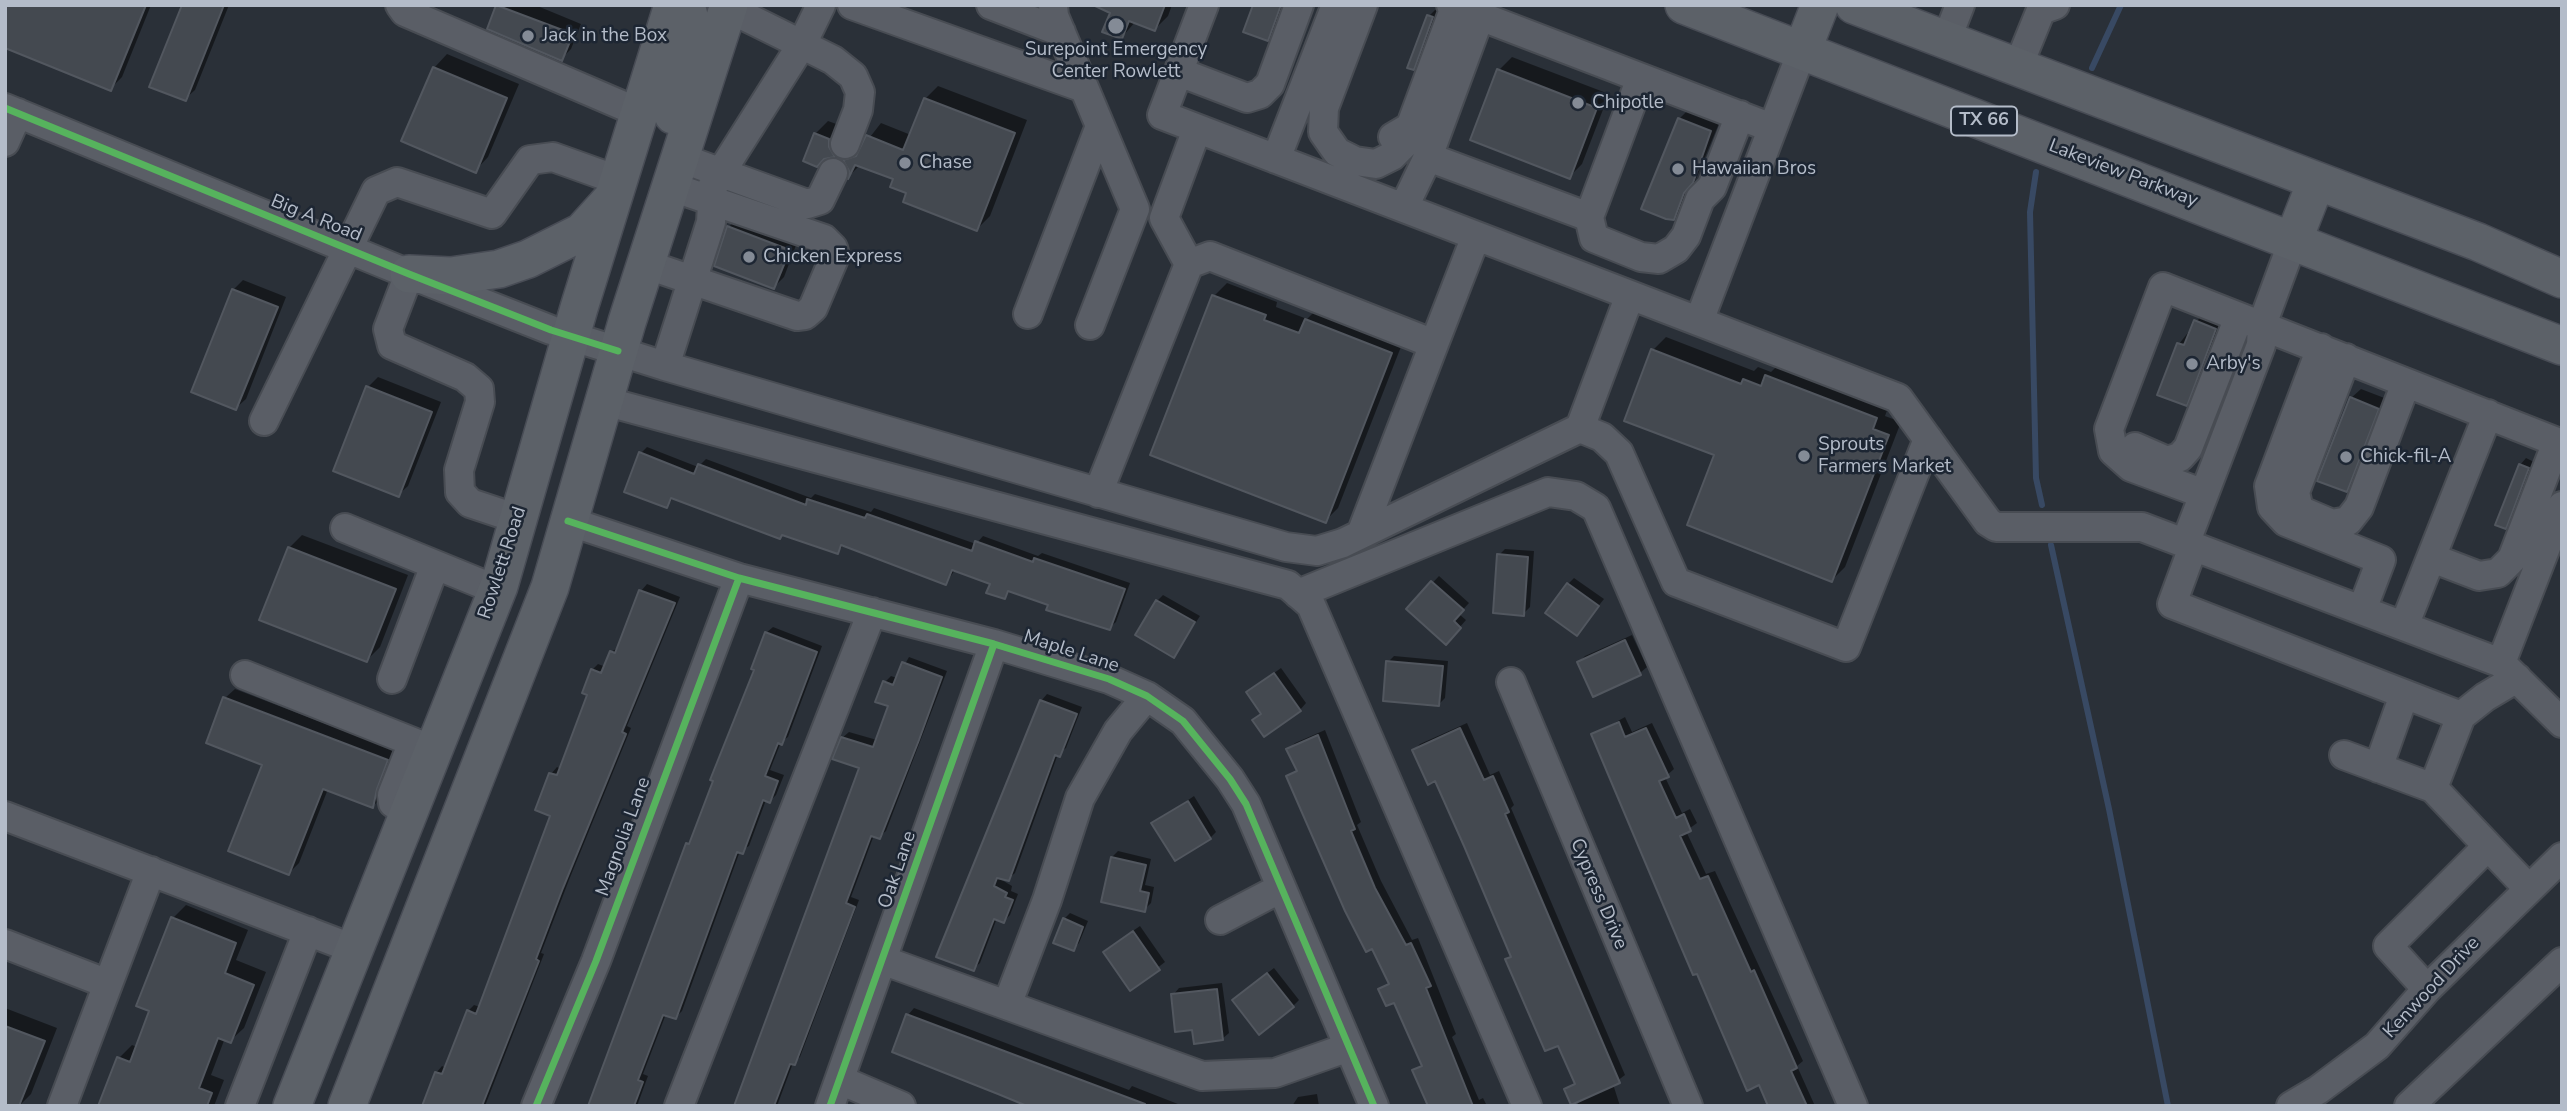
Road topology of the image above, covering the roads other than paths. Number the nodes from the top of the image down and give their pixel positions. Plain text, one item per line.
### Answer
1 (400, 5) edge
2 (673, 5) edge
3 (686, 5) edge
4 (821, 5) edge
5 (852, 5) edge
6 (991, 5) edge
7 (1204, 5) edge
8 (1299, 5) edge
9 (1336, 5) edge
10 (1363, 5) edge
11 (1378, 5) edge
12 (1684, 5) edge
13 (1820, 5) edge
14 (1854, 5) edge
15 (1959, 5) edge
16 (2055, 5) edge
17 (729, 7) edge
18 (1462, 10) edge
19 (1057, 19) edge
20 (1946, 41) junction
21 (802, 44) junction
22 (1284, 46) junction
23 (1802, 51) junction
24 (1315, 58) junction
25 (2017, 69) junction
26 (1178, 72) junction
27 (1641, 78) junction
28 (1084, 89) junction
29 (11, 110) edge
30 (640, 113) junction
31 (1733, 113) junction
32 (1100, 126) junction
33 (1772, 128) junction
34 (1197, 129) junction
35 (1424, 140) junction
36 (5, 142) edge
37 (845, 144) dead end
38 (1276, 159) junction
39 (674, 172) junction
40 (833, 173) dead end
41 (2316, 181) junction
42 (715, 185) junction
43 (619, 186) junction
44 (1404, 207) junction
45 (1588, 217) junction
46 (1476, 236) junction
47 (2293, 241) junction
48 (347, 249) junction
49 (645, 264) junction
50 (1189, 264) junction
51 (409, 274) junction
52 (694, 279) junction
53 (2562, 279) edge
54 (1630, 295) junction
55 (1028, 314) dead end
56 (1699, 321) junction
57 (2251, 321) junction
58 (1090, 325) dead end
59 (571, 336) junction
60 (1434, 344) junction
61 (2562, 346) edge
62 (618, 351) junction
63 (2335, 354) junction
64 (665, 366) junction
65 (2406, 383) junction
66 (2126, 385) junction
67 (604, 401) junction
68 (2488, 414) junction
69 (264, 421) dead end
70 (1580, 428) junction
71 (1928, 439) junction
72 (2559, 443) edge
73 (1098, 493) junction
74 (2204, 494) junction
75 (2562, 506) edge
76 (518, 519) junction
77 (568, 522) junction
78 (345, 528) dead end
79 (1361, 534) junction
80 (2189, 545) junction
81 (2431, 558) junction
82 (2525, 564) junction
83 (435, 565) junction
84 (739, 578) junction
85 (497, 590) junction
86 (1298, 594) junction
87 (2362, 610) junction
88 (872, 612) junction
89 (2404, 626) junction
90 (994, 644) junction
91 (2509, 671) junction
92 (245, 675) dead end
93 (392, 679) dead end
94 (1511, 682) dead end
95 (2404, 695) junction
96 (1147, 696) junction
97 (2461, 716) junction
98 (2562, 723) edge
99 (423, 746) junction
100 (2344, 755) dead end
101 (2378, 768) junction
102 (2433, 788) junction
103 (5, 816) edge
104 (404, 824) junction
105 (2488, 846) junction
106 (2562, 857) edge
107 (151, 871) junction
108 (1281, 888) junction
109 (2528, 888) junction
110 (1220, 920) dead end
111 (308, 931) junction
112 (5, 944) edge
113 (354, 949) junction
114 (882, 960) junction
115 (2562, 962) edge
116 (107, 984) junction
117 (2427, 989) junction
118 (388, 1003) junction
119 (1007, 1005) junction
120 (1349, 1047) junction
121 (2340, 1074) junction
122 (835, 1093) edge
123 (2293, 1105) edge
124 (62, 1106) edge
125 (240, 1106) edge
126 (292, 1106) edge
127 (348, 1106) edge
128 (536, 1106) edge
129 (679, 1106) edge
130 (901, 1106) edge
131 (1374, 1106) edge
132 (1527, 1106) edge
133 (1688, 1106) edge
134 (1853, 1106) edge
135 (2338, 1106) edge
136 (2409, 1106) edge

1 - 30 street
2 - 30 main road, Rowlett Road
3 - 39 main road
4 - 21 street
5 - 28 street
6 - 19 street
7 - 26 street
8 - 22 street
9 - 24 street
10 - 35 street
11 - 35 street
12 - 23 main road, Lakeview Parkway / TX 66
13 - 23 main road
14 - 20 main road
15 - 20 street
16 - 25 street
17 - 21 street
17 - 39 main road
18 - 27 street
18 - 35 street
19 - 28 street
20 - 25 main road
21 - 37 street
21 - 42 street
22 - 24 street
22 - 26 street
23 - 33 street
23 - 47 main road, Lakeview Parkway / TX 66
24 - 38 street
25 - 41 main road
26 - 34 street
27 - 31 street
27 - 45 street
28 - 32 street
29 - 36 street
29 - 48 street, Big A Road
30 - 43 main road, Rowlett Road
31 - 33 street
31 - 45 street
32 - 55 street
32 - 58 street
33 - 56 street
34 - 38 street
34 - 50 street
35 - 44 street
35 - 45 street
38 - 44 street
39 - 42 street
39 - 49 main road
40 - 42 street
41 - 47 main road
41 - 53 main road
42 - 52 street
42 - 52 street
43 - 48 street
43 - 51 main road
43 - 59 main road, Rowlett Road
44 - 46 street
46 - 54 street
46 - 60 street
47 - 57 street
47 - 61 main road, Lakeview Parkway / TX 66
48 - 51 street, Big A Road
48 - 69 street
49 - 52 street
49 - 62 main road
50 - 60 street
50 - 73 street
51 - 59 street, Big A Road
51 - 76 street
52 - 64 street
54 - 56 street
54 - 70 street
56 - 71 street
57 - 63 street
57 - 66 street
57 - 66 street
57 - 74 street
59 - 62 street, Big A Road
59 - 76 main road, Rowlett Road
60 - 79 street
62 - 64 street, Big A Road
62 - 67 main road
63 - 65 street
63 - 65 street
63 - 87 street
64 - 73 street, Big A Road
65 - 68 street
66 - 74 street
67 - 77 main road
67 - 86 street
68 - 72 street
68 - 81 street
70 - 71 street
70 - 79 street, Big A Road
71 - 80 street
72 - 82 street
73 - 79 street, Big A Road
74 - 80 street
75 - 82 street
76 - 85 main road, Rowlett Road
77 - 84 street, Maple Lane
77 - 118 main road
78 - 83 street
80 - 87 street
80 - 95 street
81 - 82 street
81 - 89 street
82 - 91 street
83 - 85 street
83 - 93 street
84 - 88 street, Maple Lane
84 - 128 street, Magnolia Lane
85 - 99 main road, Rowlett Road
86 - 132 street
86 - 134 street
87 - 89 street
88 - 90 street, Maple Lane
88 - 129 street
89 - 91 street
90 - 96 street, Maple Lane
90 - 114 street, Oak Lane
91 - 97 street
91 - 98 street
92 - 99 street
94 - 133 street, Cypress Drive
95 - 97 street
95 - 101 street
96 - 108 street, Maple Lane
96 - 119 street
97 - 102 street
99 - 104 main road, Rowlett Road
100 - 101 street
101 - 102 street
102 - 105 street
103 - 107 street
104 - 113 main road, Rowlett Road
104 - 118 main road
105 - 109 street
105 - 117 street
106 - 109 street, Kenwood Drive
107 - 111 street
107 - 116 street
108 - 110 street
108 - 120 street, Maple Lane
109 - 117 street, Kenwood Drive
111 - 113 street
111 - 125 street
112 - 116 street
113 - 126 main road, Rowlett Road
114 - 119 street
114 - 122 street, Oak Lane
115 - 136 street
116 - 124 street
117 - 121 street, Kenwood Drive
118 - 127 main road
119 - 120 street
120 - 131 street, Maple Lane
121 - 123 street, Kenwood Drive
121 - 135 street
122 - 130 street

